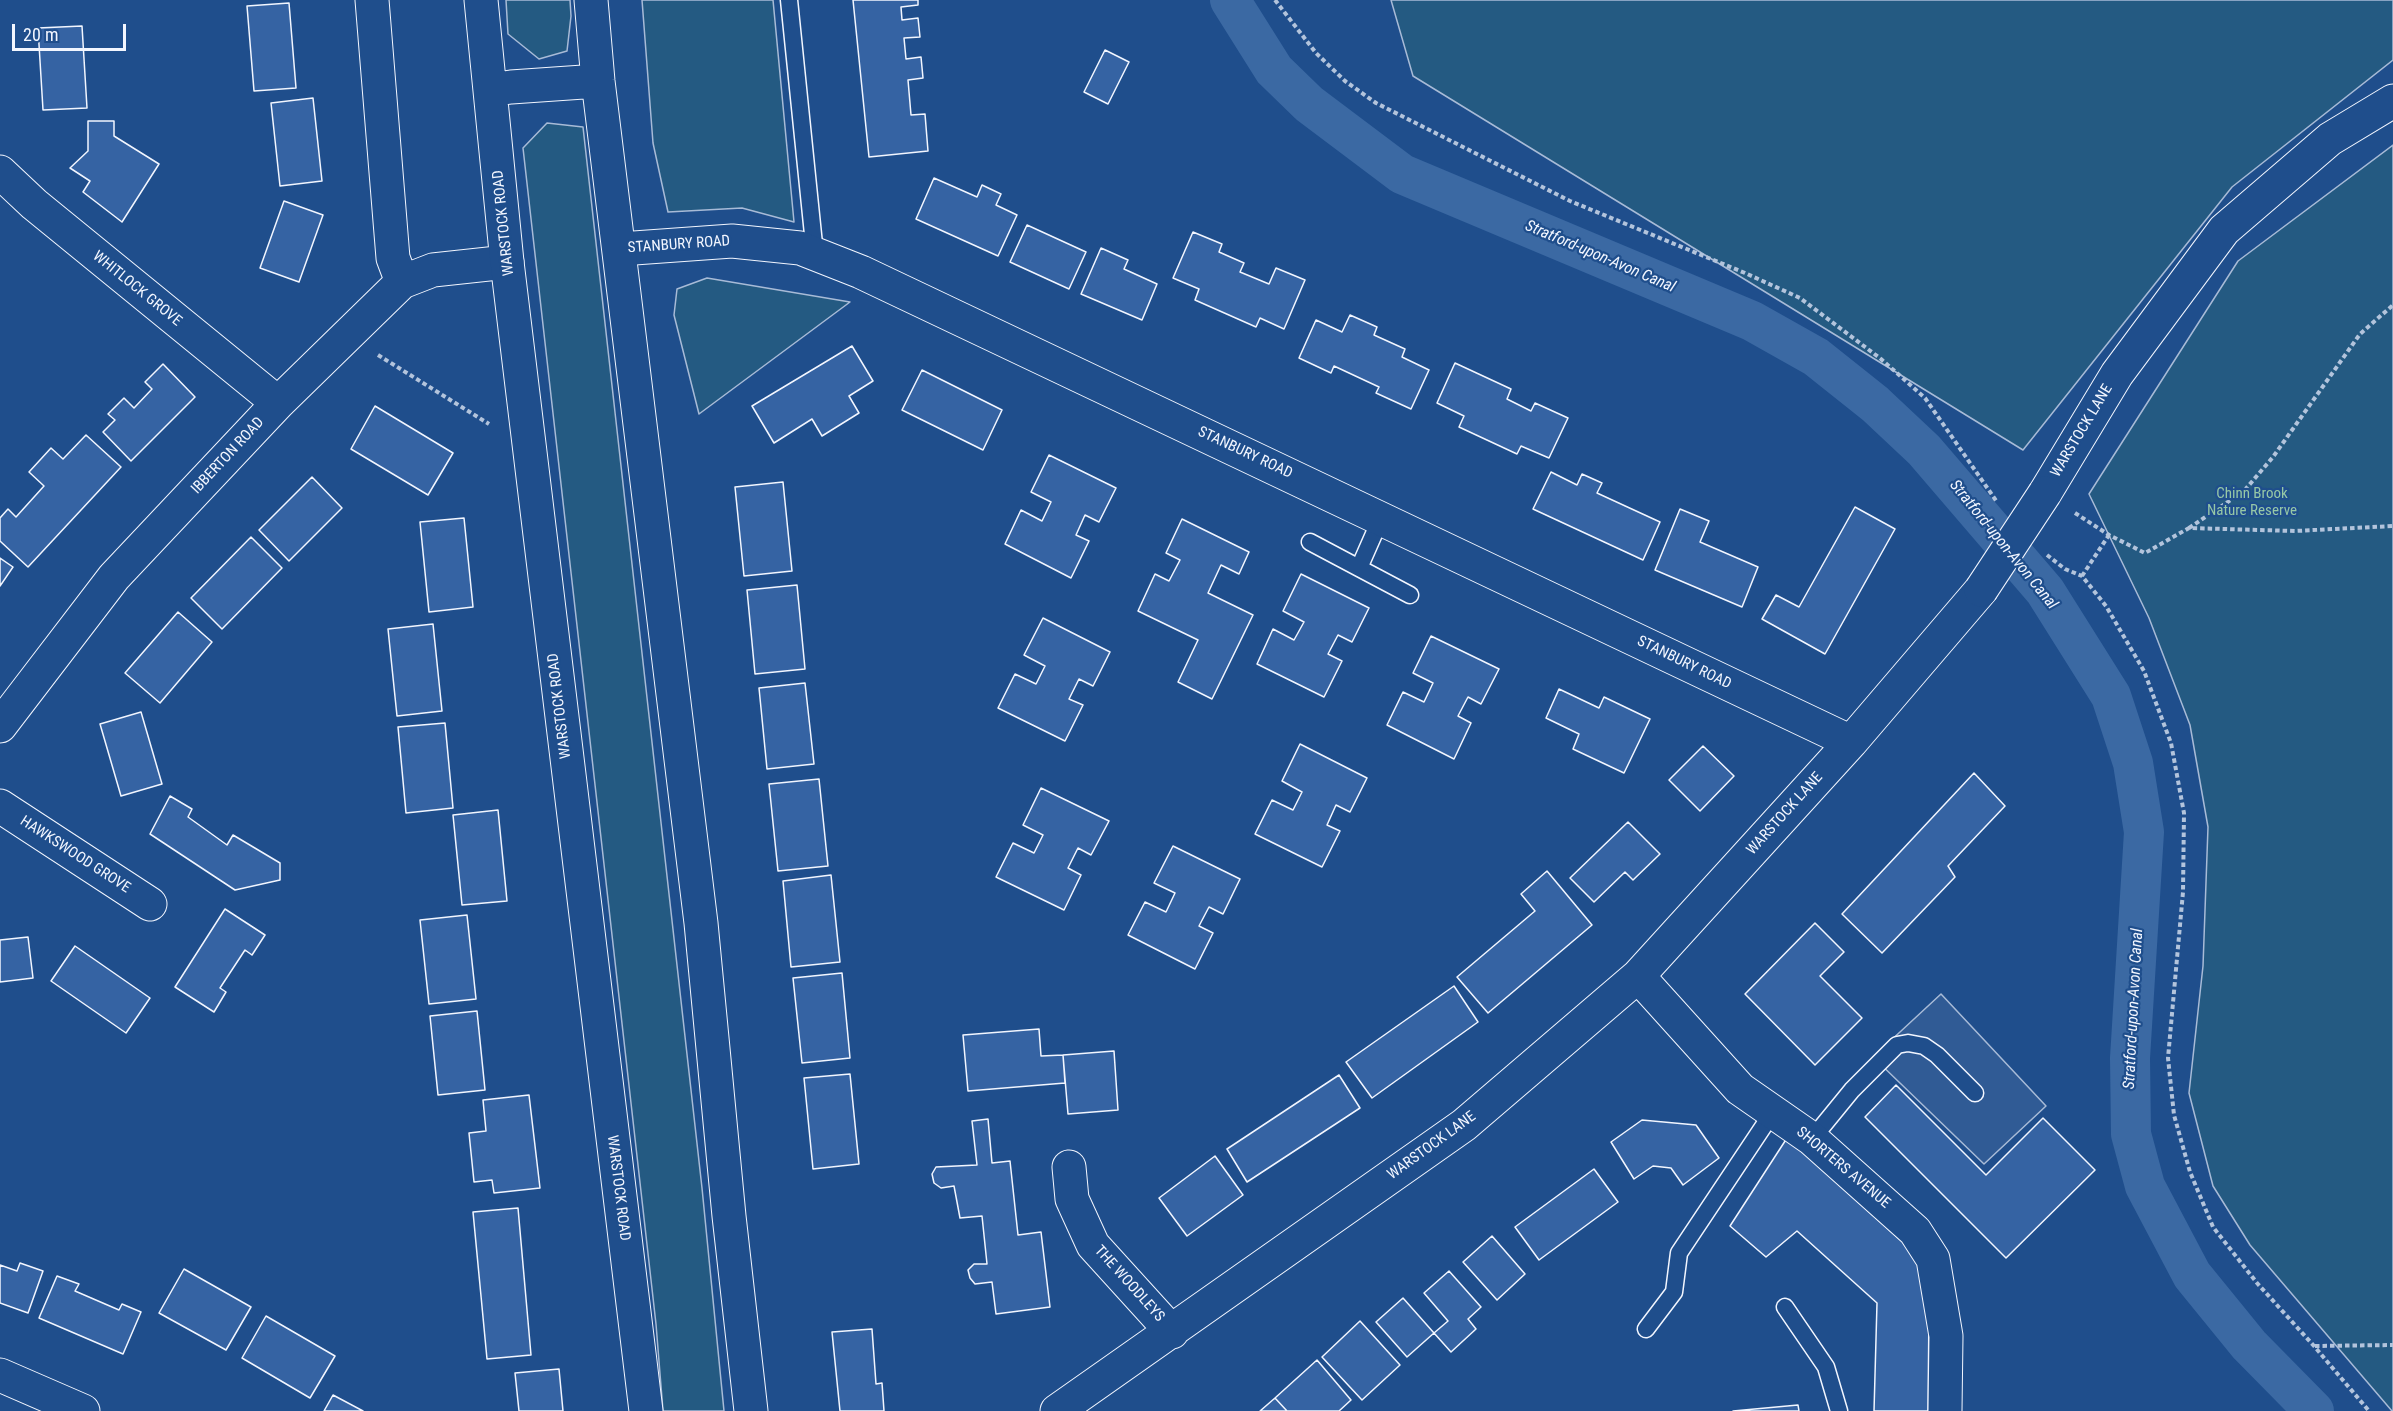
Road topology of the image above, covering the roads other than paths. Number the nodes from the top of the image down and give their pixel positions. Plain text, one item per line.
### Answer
1 (372, 0) edge
2 (481, 0) edge
3 (591, 0) edge
4 (789, 0) edge
5 (598, 81) junction
6 (490, 90) junction
7 (2393, 101) edge
8 (0, 172) edge
9 (620, 249) junction
10 (815, 254) junction
11 (507, 262) junction
12 (402, 282) junction
13 (278, 403) junction
14 (1381, 518) junction
15 (1310, 542) dead end
16 (1359, 568) junction
17 (1410, 595) dead end
18 (0, 726) edge
19 (1851, 742) junction
20 (0, 806) edge
21 (150, 904) dead end
22 (1638, 976) junction
23 (1975, 1093) dead end
24 (1773, 1112) junction
25 (1812, 1139) junction
26 (1069, 1167) dead end
27 (1785, 1306) dead end
28 (1646, 1329) dead end
29 (1172, 1332) junction
30 (0, 1375) edge
31 (83, 1411) edge
32 (646, 1411) edge
33 (751, 1411) edge
34 (1057, 1411) edge
35 (1839, 1411) edge
36 (1945, 1411) edge

1 - 12 street
2 - 6 street, WARSTOCK ROAD
3 - 5 street
4 - 10 lane
5 - 6 street
5 - 9 street
6 - 11 street, WARSTOCK ROAD
7 - 19 street, WARSTOCK LANE, bridge
8 - 13 street, WHITLOCK GROVE
9 - 10 street, STANBURY ROAD
9 - 33 street
10 - 14 street, STANBURY ROAD
11 - 12 street, IBBERTON ROAD
11 - 32 street, WARSTOCK ROAD
12 - 13 street, IBBERTON ROAD
13 - 18 street, IBBERTON ROAD
14 - 16 lane
14 - 19 street, STANBURY ROAD
15 - 16 lane
16 - 17 lane
19 - 22 street, WARSTOCK LANE
20 - 21 street, HAWKSWOOD GROVE
22 - 24 street, SHORTERS AVENUE
22 - 29 street, WARSTOCK LANE
23 - 25 lane
24 - 25 street, SHORTERS AVENUE
24 - 28 lane
25 - 36 street, SHORTERS AVENUE
26 - 29 street, THE WOODLEYS
27 - 35 lane
29 - 34 street, WARSTOCK LANE
30 - 31 street

